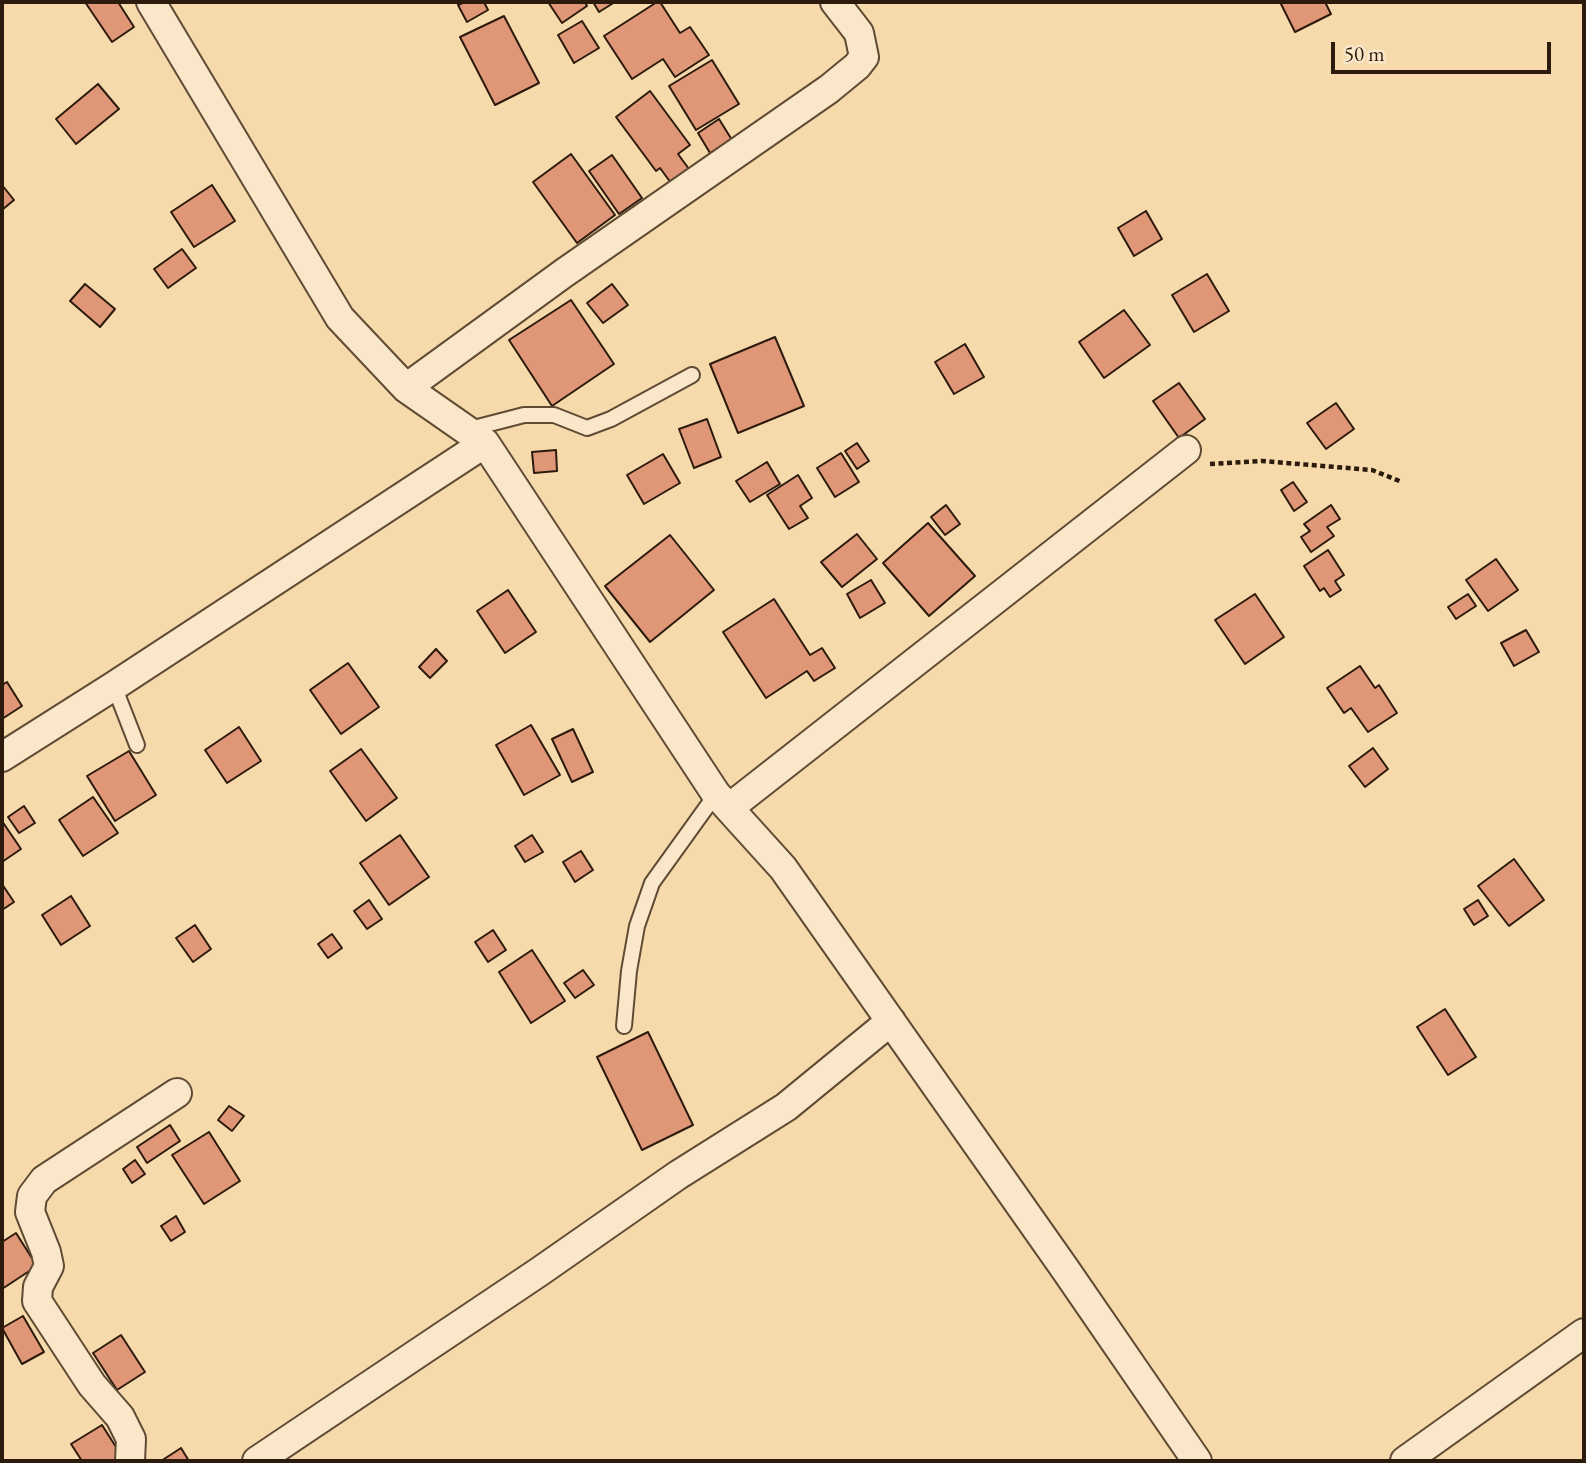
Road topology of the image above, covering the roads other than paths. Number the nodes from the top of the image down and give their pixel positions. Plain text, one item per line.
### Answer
1 (151, 2) edge
2 (835, 2) edge
3 (692, 375) dead end
4 (406, 388) junction
5 (475, 437) junction
6 (1177, 457) road end
7 (114, 686) junction
8 (137, 745) dead end
9 (2, 757) edge
10 (723, 801) junction
11 (891, 1021) junction
12 (624, 1026) dead end
13 (177, 1093) dead end
14 (1584, 1333) edge
15 (130, 1461) edge
16 (257, 1461) edge
17 (1197, 1461) edge
18 (1405, 1461) edge

1 - 4 street
2 - 4 street
3 - 5 lane
4 - 5 street
5 - 7 street
5 - 10 street
6 - 10 street
7 - 8 lane
7 - 9 street
10 - 11 street
10 - 12 lane
11 - 16 street
11 - 17 street
13 - 15 street
14 - 18 street

